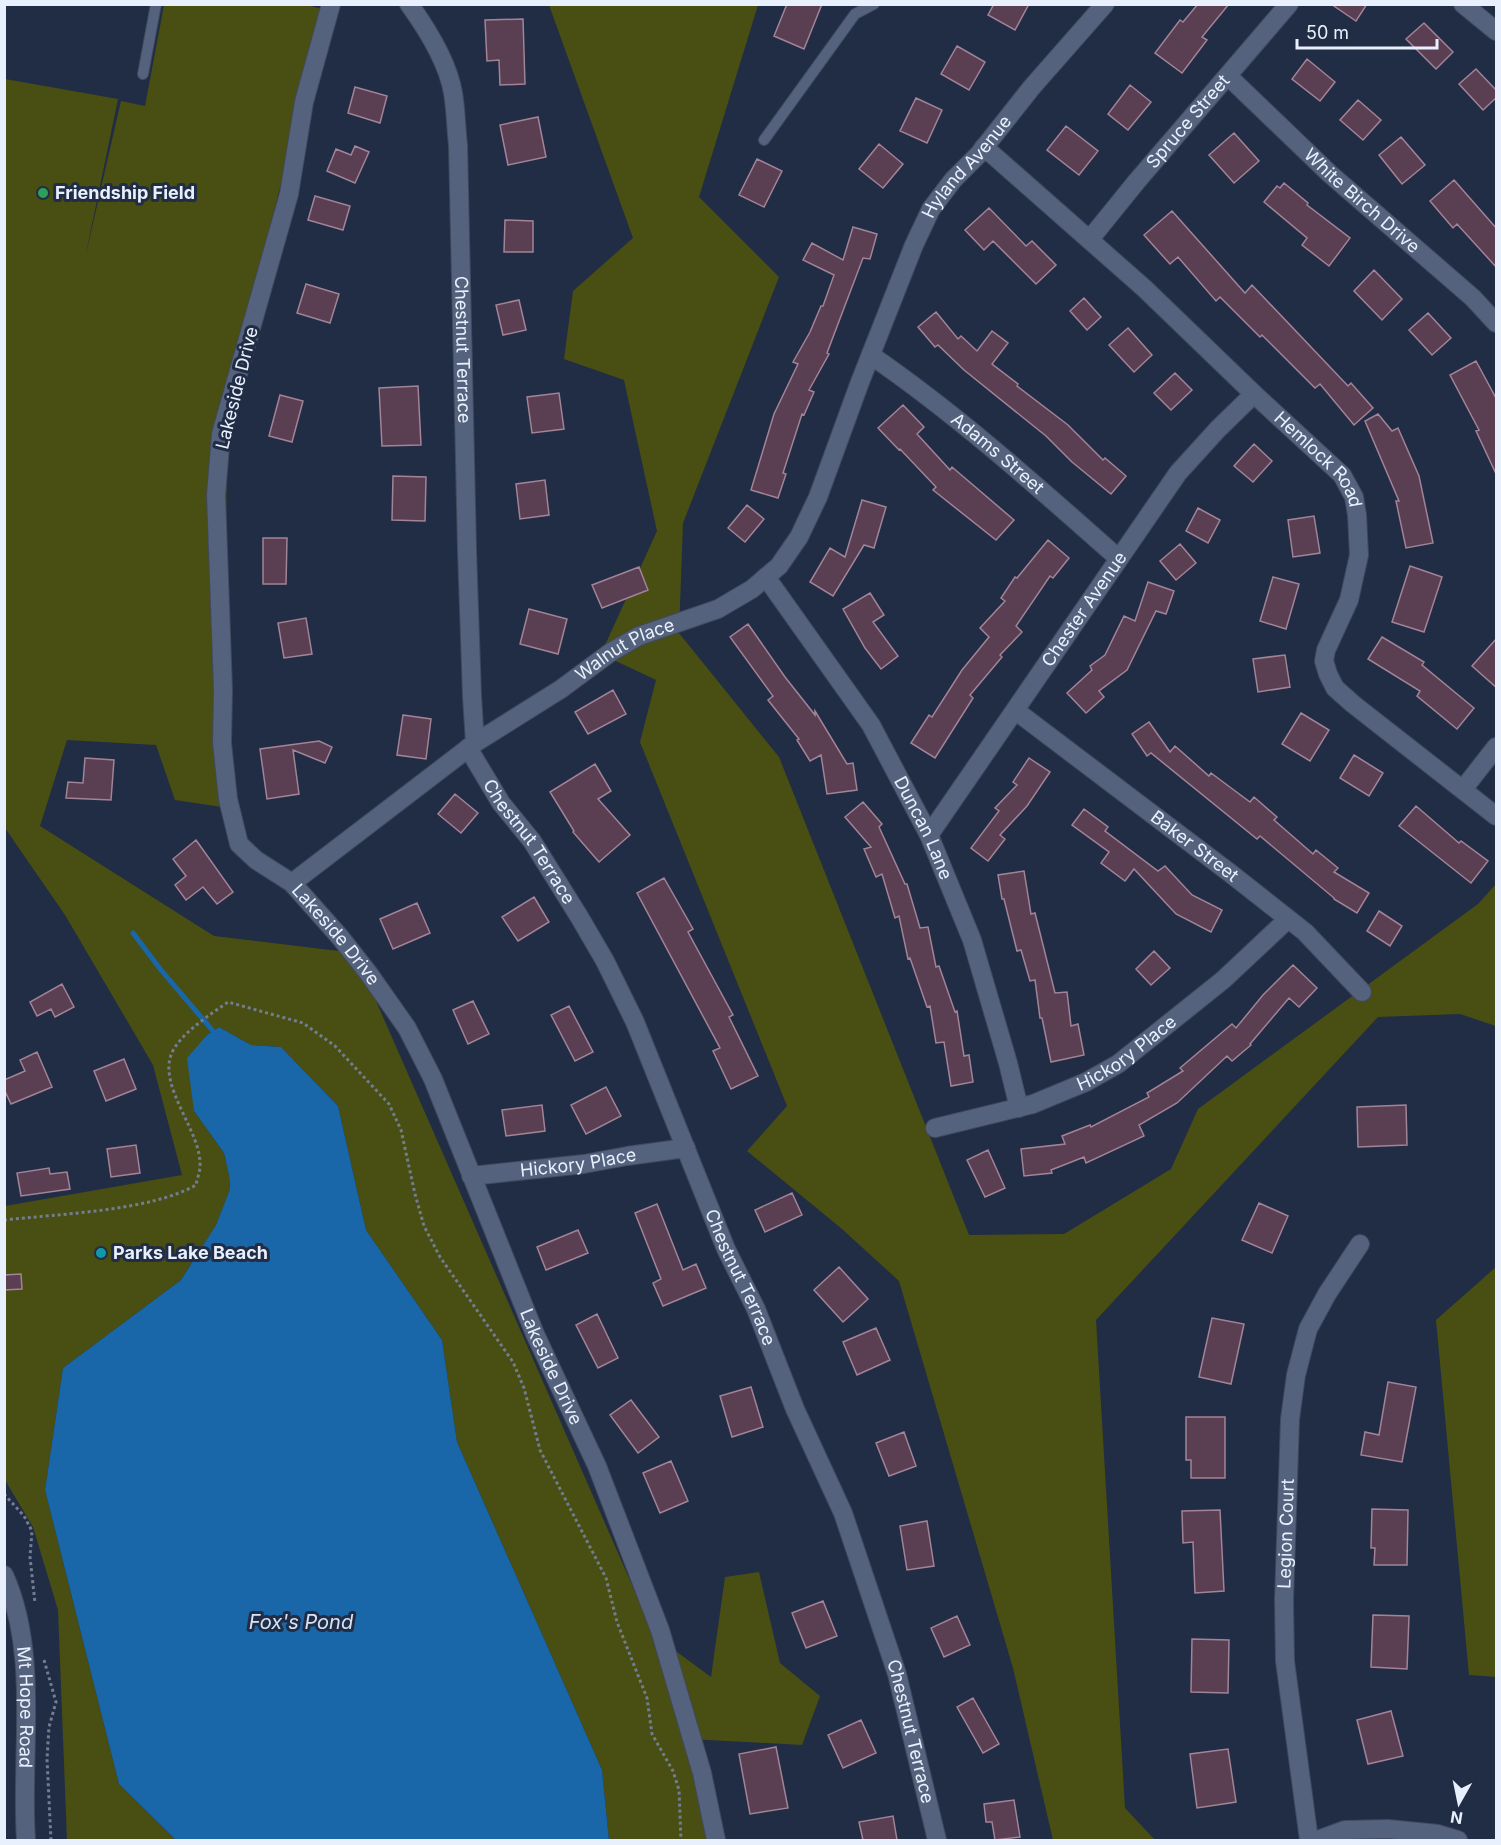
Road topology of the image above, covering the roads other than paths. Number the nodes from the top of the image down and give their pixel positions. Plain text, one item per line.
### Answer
1 (156, 4) edge
2 (331, 4) edge
3 (409, 4) edge
4 (874, 4) edge
5 (1105, 4) edge
6 (1289, 4) edge
7 (1463, 4) edge
8 (1497, 31) edge
9 (143, 74) dead end
10 (1228, 76) junction
11 (764, 140) dead end
12 (984, 147) junction
13 (1090, 240) junction
14 (1497, 323) edge
15 (872, 356) junction
16 (1254, 394) junction
17 (1118, 558) junction
18 (766, 577) junction
19 (1016, 711) junction
20 (472, 746) junction
21 (1497, 747) edge
22 (1464, 788) junction
23 (1497, 816) edge
24 (929, 836) junction
25 (292, 883) junction
26 (1287, 920) junction
27 (1362, 992) dead end
28 (1019, 1108) junction
29 (935, 1128) dead end
30 (686, 1148) junction
31 (471, 1176) junction
32 (1360, 1244) dead end
33 (7, 1588) edge
34 (26, 1840) edge
35 (716, 1840) edge
36 (937, 1840) edge
37 (1309, 1840) edge
38 (1317, 1840) edge
39 (1458, 1840) edge

1 - 9 lane
2 - 25 street, Lakeside Drive
3 - 20 street, Chestnut Terrace
4 - 11 lane
5 - 12 street, Hyland Avenue
6 - 10 street, Spruce Street
7 - 8 street
10 - 13 street, Spruce Street
10 - 14 street, White Birch Drive
12 - 13 street, Hemlock Road
12 - 15 street, Hyland Avenue
13 - 16 street, Hemlock Road
15 - 17 street, Adams Street
15 - 18 street, Walnut Place
16 - 17 street, Chester Avenue
16 - 22 street, Hemlock Road
17 - 19 street, Chester Avenue
18 - 20 street, Walnut Place
18 - 24 street, Duncan Lane
19 - 24 street, Chester Avenue
19 - 26 street, Baker Street
20 - 25 street, Walnut Place
20 - 30 street, Chestnut Terrace
21 - 22 street
22 - 23 street, Hemlock Road
24 - 28 street, Duncan Lane
25 - 31 street, Lakeside Drive
26 - 27 street, Baker Street
26 - 28 street, Hickory Place
28 - 29 street, Hickory Place
30 - 31 street, Hickory Place
30 - 36 street, Chestnut Terrace
31 - 35 street, Lakeside Drive
32 - 37 street, Legion Court
33 - 34 street, Mt Hope Road
38 - 39 street

